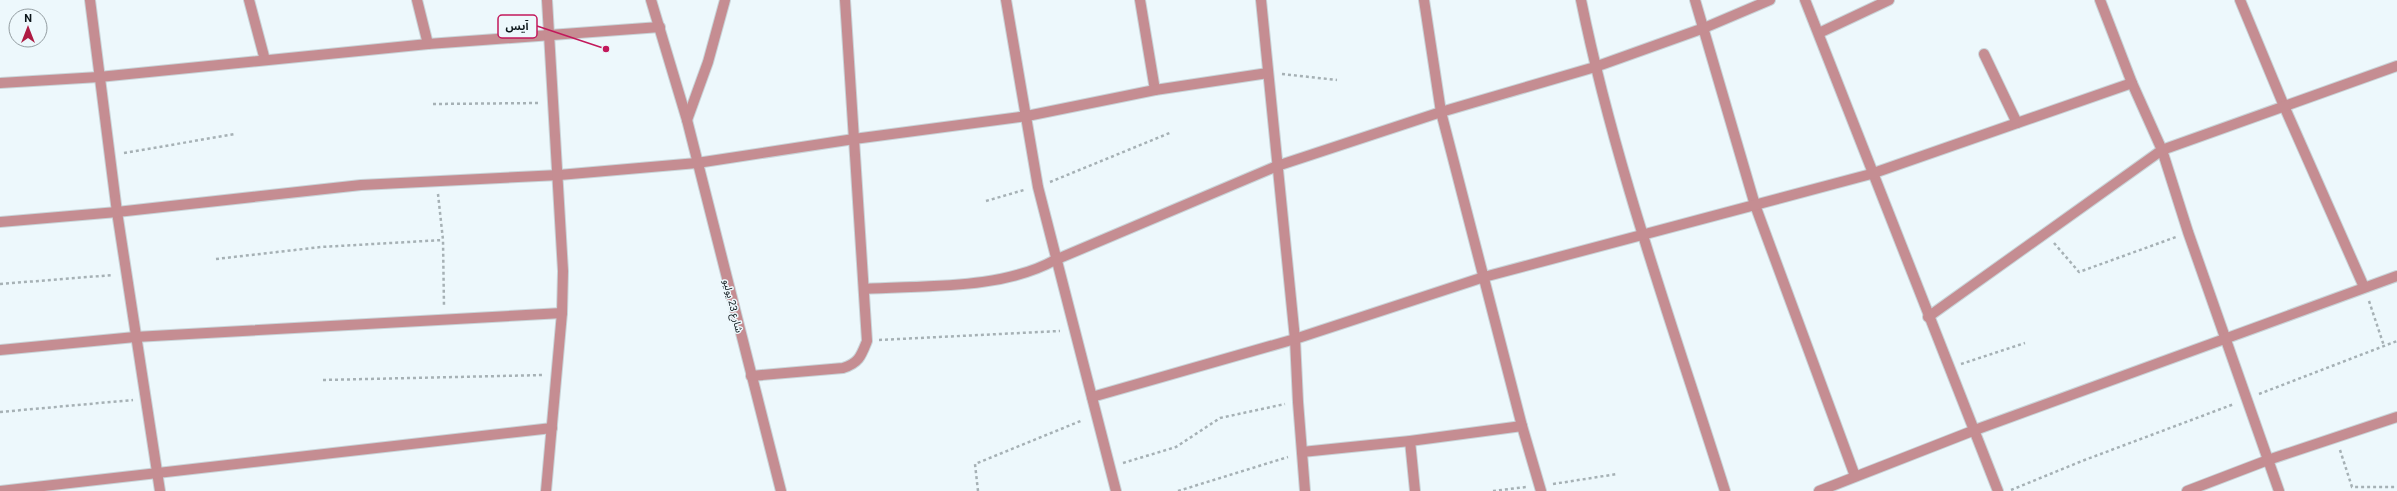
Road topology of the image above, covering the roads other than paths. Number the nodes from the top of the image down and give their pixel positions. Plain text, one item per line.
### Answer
1 (90, 0) edge
2 (249, 0) edge
3 (417, 0) edge
4 (547, 0) edge
5 (651, 0) edge
6 (725, 0) edge
7 (845, 0) edge
8 (1006, 0) edge
9 (1140, 0) edge
10 (1261, 0) edge
11 (1424, 0) edge
12 (1581, 0) edge
13 (1696, 0) edge
14 (1770, 0) edge
15 (1805, 0) edge
16 (1889, 0) edge
17 (2100, 0) edge
18 (2240, 0) edge
19 (660, 27) junction
20 (1704, 28) junction
21 (1819, 33) junction
22 (550, 36) junction
23 (428, 44) junction
24 (1984, 54) dead end
25 (265, 60) junction
26 (2397, 66) edge
27 (1595, 67) junction
28 (1268, 73) junction
29 (99, 77) junction
30 (0, 83) edge
31 (2132, 83) junction
32 (1155, 90) junction
33 (2284, 106) junction
34 (1441, 112) junction
35 (1027, 116) junction
36 (687, 120) junction
37 (2018, 124) junction
38 (854, 139) junction
39 (2162, 150) junction
40 (697, 163) junction
41 (1277, 166) junction
42 (1871, 174) junction
43 (559, 175) junction
44 (1755, 205) junction
45 (117, 212) junction
46 (0, 222) edge
47 (1644, 234) junction
48 (1055, 260) junction
49 (2397, 276) edge
50 (1484, 277) junction
51 (2364, 287) junction
52 (864, 289) junction
53 (562, 313) junction
54 (1928, 317) junction
55 (135, 337) junction
56 (1295, 339) junction
57 (2226, 339) junction
58 (0, 350) edge
59 (751, 376) junction
60 (1092, 397) junction
61 (2397, 417) edge
62 (1522, 426) junction
63 (552, 428) junction
64 (1975, 430) junction
65 (1410, 442) junction
66 (1302, 452) junction
67 (2268, 460) junction
68 (158, 474) junction
69 (1855, 476) junction
70 (1540, 488) edge
71 (0, 491) edge
72 (160, 491) edge
73 (546, 491) edge
74 (781, 491) edge
75 (1116, 491) edge
76 (1306, 491) edge
77 (1415, 491) edge
78 (1725, 491) edge
79 (1819, 491) edge
80 (1998, 491) edge
81 (2187, 491) edge
82 (2279, 491) edge

1 - 29 street
2 - 25 street
3 - 23 street
4 - 22 street
5 - 19 street, شارع 23 يوليو
6 - 36 street
7 - 38 street
8 - 35 street
9 - 32 street
10 - 28 street
11 - 34 street
12 - 27 street
13 - 20 street
14 - 20 street
15 - 21 street
16 - 21 street
17 - 31 street
18 - 33 street
19 - 22 street
19 - 36 street, شارع 23 يوليو
20 - 27 street
20 - 44 street
21 - 42 street
22 - 23 street
22 - 43 street
23 - 25 street
24 - 37 street
25 - 29 street
26 - 33 street
27 - 34 street
27 - 47 street
28 - 32 street
28 - 41 street
29 - 30 street
29 - 45 street
31 - 37 street
31 - 39 street
32 - 35 street
33 - 39 street
33 - 51 street
34 - 41 street
34 - 50 street
35 - 38 street
35 - 48 street
36 - 40 street, شارع 23 يوليو
37 - 42 street
38 - 40 street
38 - 52 street
39 - 54 street
39 - 57 street
40 - 43 street
40 - 59 street, شارع 23 يوليو
41 - 48 street
41 - 56 street
42 - 44 street
42 - 54 street
43 - 45 street
43 - 53 street
44 - 47 street
44 - 69 street
45 - 46 street
45 - 55 street
47 - 50 street
47 - 78 street
48 - 52 street
48 - 60 street
49 - 51 street
50 - 56 street
50 - 62 street
51 - 57 street
52 - 59 street
53 - 55 street
53 - 63 street
54 - 64 street
55 - 58 street
55 - 68 street
56 - 60 street
56 - 66 street
57 - 64 street
57 - 67 street
59 - 74 street, شارع 23 يوليو
60 - 75 street
61 - 67 street
62 - 65 street
62 - 70 street
63 - 68 street
63 - 73 street
64 - 69 street
64 - 80 street
65 - 66 street
65 - 77 street
66 - 76 street
67 - 81 street
67 - 82 street
68 - 71 street
68 - 72 street
69 - 79 street

